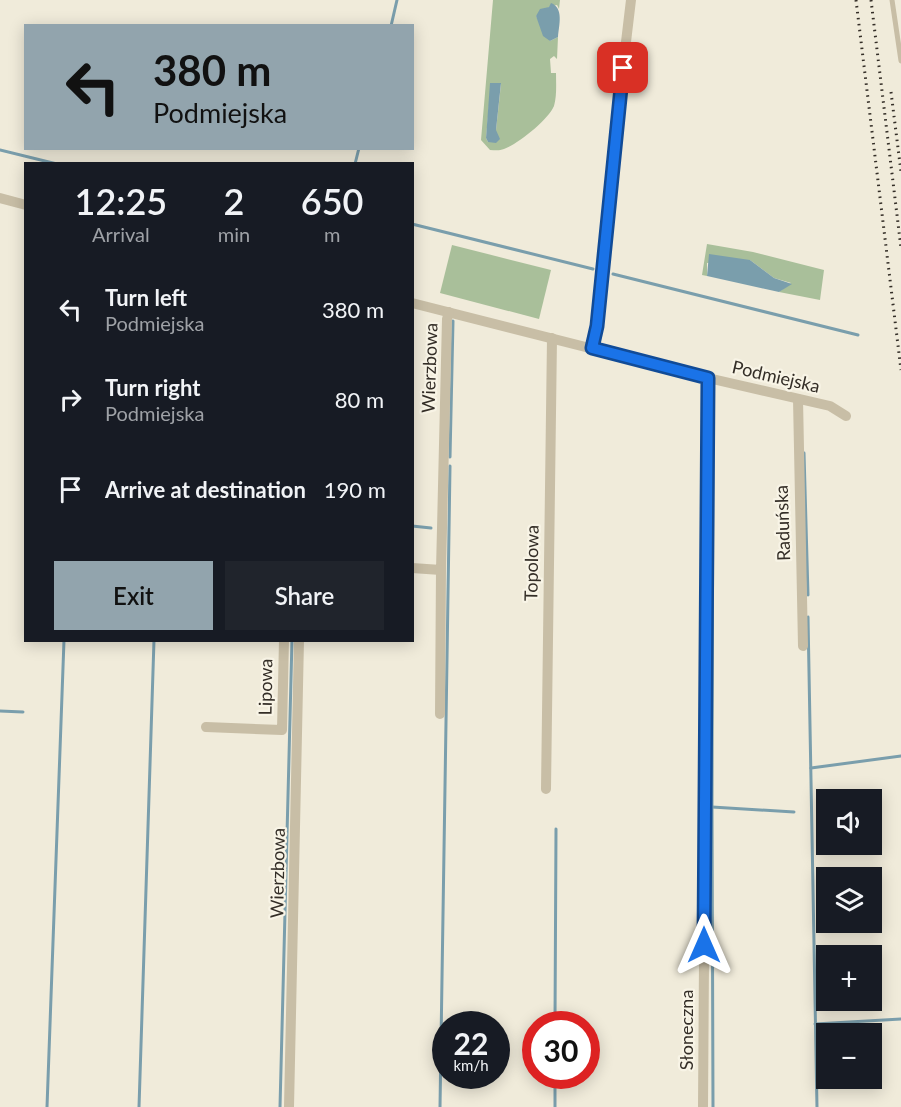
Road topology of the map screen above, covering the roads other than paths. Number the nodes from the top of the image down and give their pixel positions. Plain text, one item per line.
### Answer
1 (632, 0) edge
2 (892, 0) edge
3 (901, 61) edge
4 (0, 198) edge
5 (24, 204) edge
6 (414, 303) edge
7 (449, 312) junction
8 (552, 338) junction
9 (592, 348) junction
10 (708, 378) junction
11 (798, 399) junction
12 (846, 416) dead end
13 (414, 568) edge
14 (441, 570) junction
15 (284, 642) edge
16 (299, 642) edge
17 (803, 646) dead end
18 (440, 714) dead end
19 (206, 727) dead end
20 (546, 789) dead end
21 (289, 1107) edge
22 (703, 1107) edge

1 - 9 street
2 - 3 lane
4 - 5 street
6 - 7 street, Podmiejska
7 - 8 street, Podmiejska
7 - 14 street, Wierzbowa
8 - 9 street, Podmiejska
8 - 20 street, Topolowa
9 - 10 street, Podmiejska
10 - 11 street, Podmiejska
10 - 22 street, Słoneczna
11 - 12 street, Podmiejska
11 - 17 street, Raduńska
13 - 14 street
14 - 18 street, Wierzbowa
15 - 19 street, Lipowa
16 - 21 street, Wierzbowa

